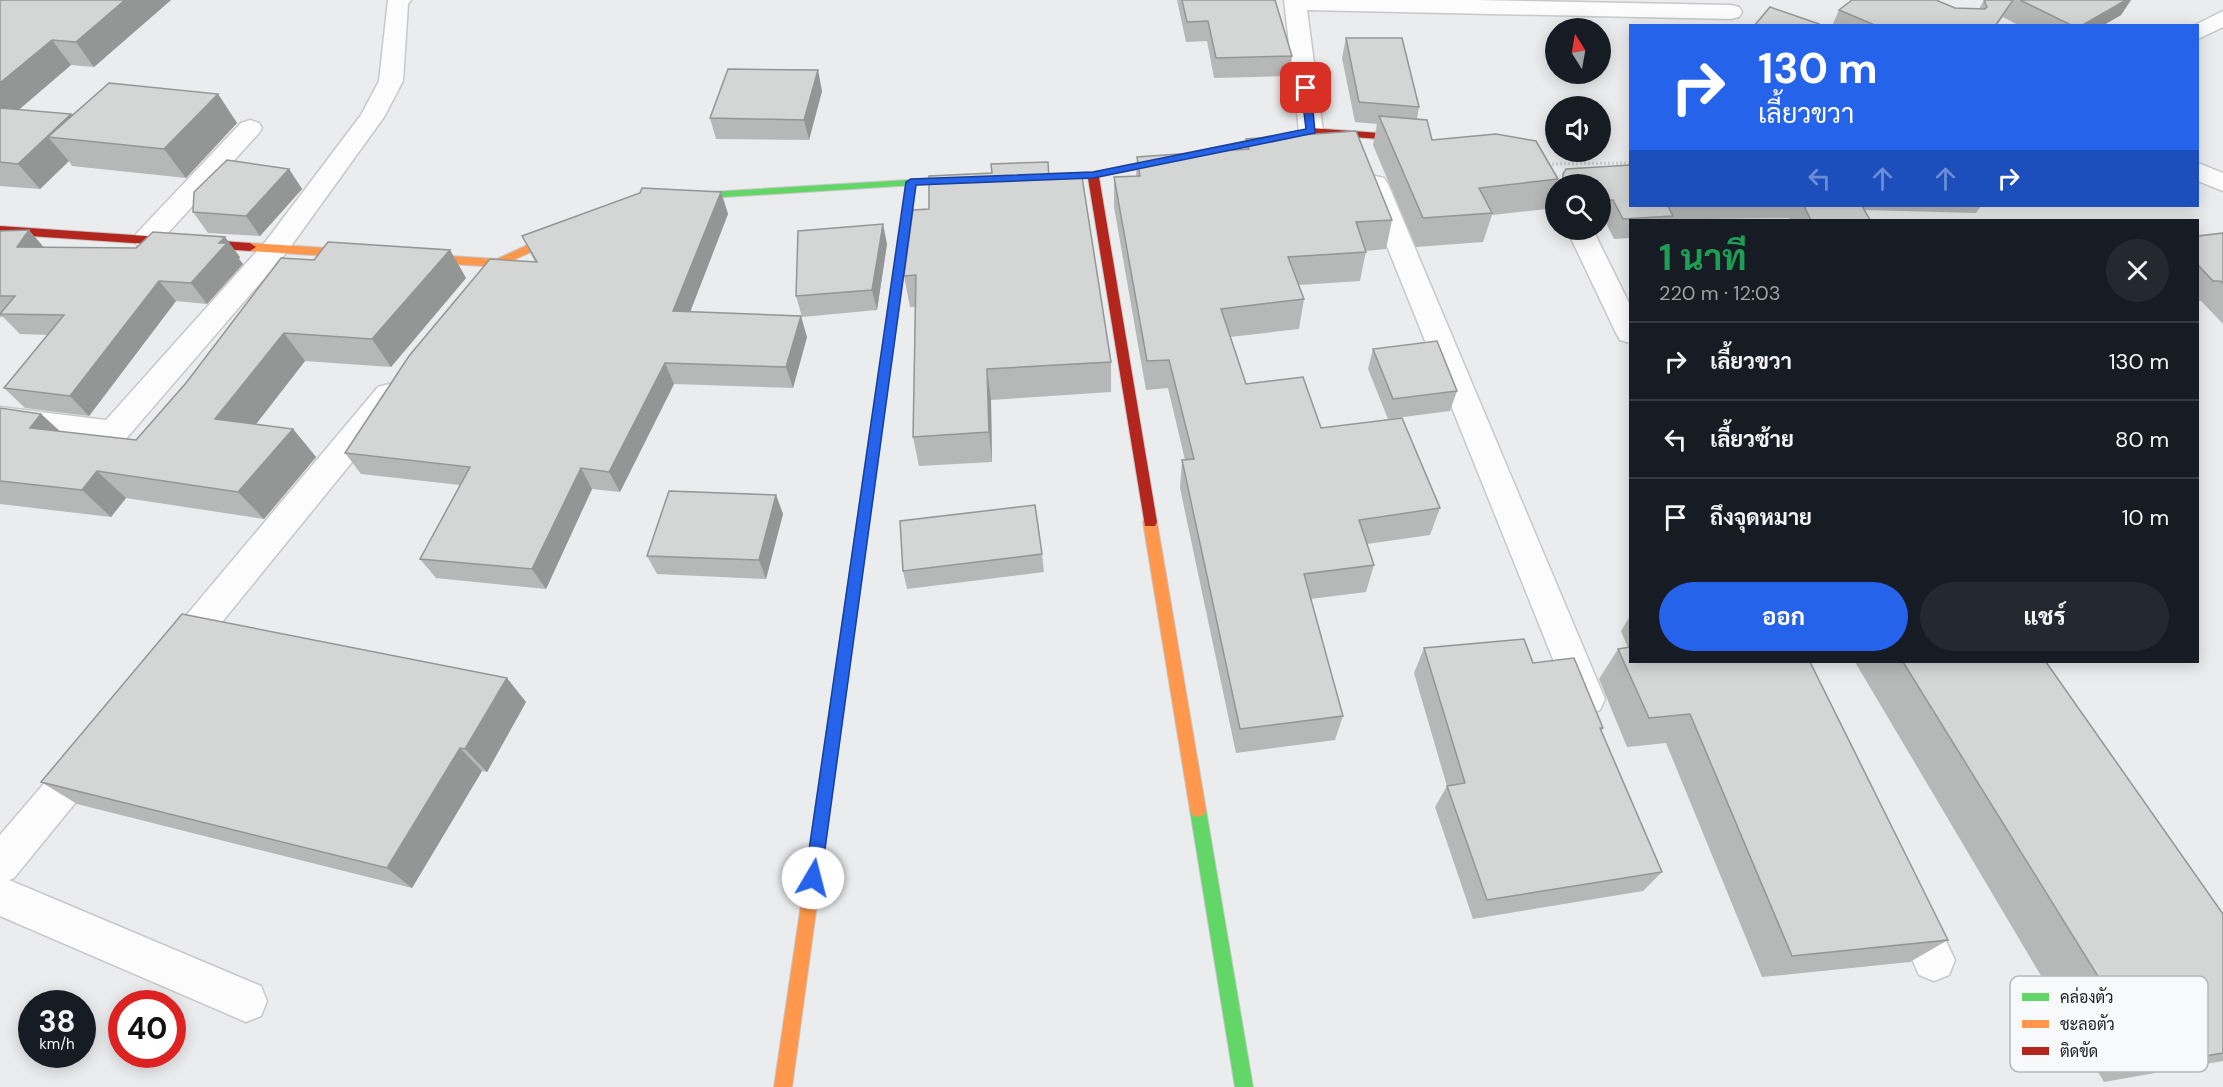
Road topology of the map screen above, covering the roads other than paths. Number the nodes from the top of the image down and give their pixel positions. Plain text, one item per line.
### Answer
1 (400, 0) edge
2 (1296, 1) edge
3 (1731, 12) dead end
4 (2223, 18) edge
5 (2199, 31) edge
6 (250, 128) dead end
7 (1311, 131) junction
8 (1353, 132) junction
9 (1436, 142) edge
10 (2199, 171) edge
11 (1093, 175) junction
12 (911, 182) junction
13 (2223, 183) edge
14 (668, 197) edge
15 (581, 224) edge
16 (0, 230) edge
17 (147, 239) junction
18 (1585, 240) edge
19 (276, 247) junction
20 (498, 263) junction
21 (476, 290) edge
22 (1629, 331) edge
23 (408, 372) edge
24 (0, 418) edge
25 (159, 674) edge
26 (1598, 727) edge
27 (106, 738) edge
28 (0, 865) edge
29 (1893, 875) edge
30 (0, 896) edge
31 (1934, 960) edge
32 (246, 1001) dead end
33 (783, 1087) edge
34 (1244, 1087) edge

1 - 19 street
2 - 3 street
2 - 7 street
4 - 5 street
6 - 17 street
7 - 8 street
7 - 11 street
8 - 9 street
8 - 26 street
10 - 13 street
11 - 12 street
11 - 34 street
12 - 14 street
12 - 33 street
15 - 20 street
16 - 17 street
17 - 19 street
18 - 22 street
19 - 20 street
19 - 24 street
20 - 21 street
23 - 25 street
27 - 28 street
29 - 31 street
30 - 32 street

